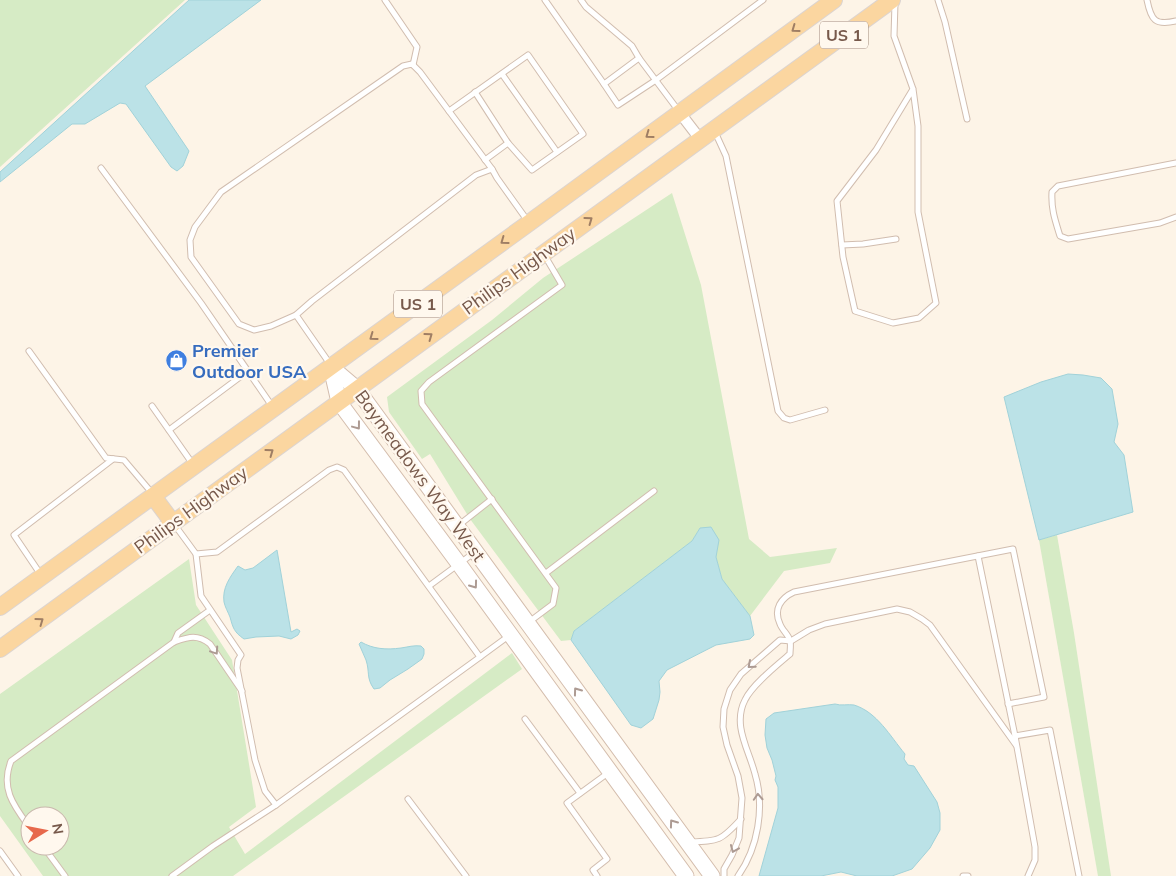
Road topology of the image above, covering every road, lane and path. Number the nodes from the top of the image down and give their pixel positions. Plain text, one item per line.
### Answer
1 (385, 0) edge
2 (545, 0) edge
3 (581, 0) edge
4 (763, 0) edge
5 (894, 0) edge
6 (938, 0) edge
7 (1147, 0) edge
8 (828, 2) edge
9 (1176, 22) edge
10 (639, 58) junction
11 (413, 65) junction
12 (502, 74) junction
13 (656, 80) junction
14 (604, 84) junction
15 (913, 90) junction
16 (475, 92) junction
17 (449, 111) junction
18 (680, 113) junction
19 (967, 119) dead end
20 (714, 129) junction
21 (700, 139) junction
22 (508, 142) junction
23 (557, 152) junction
24 (485, 160) junction
25 (1176, 163) edge
26 (101, 168) dead end
27 (492, 169) junction
28 (1176, 217) edge
29 (529, 223) junction
30 (896, 239) dead end
31 (842, 245) junction
32 (544, 253) junction
33 (296, 315) junction
34 (29, 351) dead end
35 (331, 366) junction
36 (248, 371) junction
37 (357, 389) junction
38 (339, 402) junction
39 (152, 406) dead end
40 (274, 408) junction
41 (825, 410) dead end
42 (169, 430) junction
43 (114, 459) junction
44 (194, 466) junction
45 (654, 491) dead end
46 (153, 496) junction
47 (492, 499) junction
48 (173, 523) junction
49 (457, 527) junction
50 (476, 552) junction
51 (196, 554) junction
52 (978, 556) junction
53 (459, 564) junction
54 (546, 573) junction
55 (42, 576) junction
56 (429, 586) junction
57 (0, 607) edge
58 (210, 610) junction
59 (528, 623) junction
60 (510, 635) junction
61 (790, 641) junction
62 (174, 642) junction
63 (0, 649) edge
64 (480, 657) junction
65 (242, 691) junction
66 (1008, 704) junction
67 (525, 719) dead end
68 (1014, 736) junction
69 (1016, 745) junction
70 (610, 772) junction
71 (580, 793) junction
72 (408, 799) dead end
73 (276, 805) junction
74 (20, 814) edge
75 (741, 819) junction
76 (687, 842) junction
77 (0, 851) edge
78 (50, 856) edge
79 (18, 876) edge
80 (65, 876) edge
81 (172, 876) edge
82 (466, 876) edge
83 (596, 876) edge
84 (686, 876) edge
85 (712, 876) edge
86 (724, 876) edge
87 (738, 876) edge
88 (963, 876) edge
89 (968, 876) edge
90 (1028, 876) edge
91 (1079, 876) edge

1 - 11 lane
2 - 14 lane
3 - 10 lane
4 - 13 lane
5 - 15 lane
5 - 20 main road, Philips Highway / US 1
6 - 19 lane
7 - 9 lane
8 -> 18 main road, Philips Highway / US 1
10 - 13 lane
10 - 14 lane
11 - 17 lane
11 - 33 lane
12 - 16 lane
12 - 23 lane
12 - 23 lane
13 - 14 lane
13 - 18 lane
15 - 31 lane
15 - 31 lane
16 - 17 lane
16 - 22 lane
17 - 24 lane
18 - 21 street
18 -> 29 main road, Philips Highway / US 1
20 - 21 main road, Philips Highway / US 1
20 - 41 lane
32 -> 21 main road, Philips Highway / US 1
22 - 23 lane
22 - 24 lane
24 - 27 lane
25 - 28 lane
26 - 36 lane
27 - 29 lane
27 - 33 lane
29 -> 35 main road, Philips Highway / US 1
30 - 31 lane
37 -> 32 main road, Philips Highway / US 1
32 - 47 lane
33 - 35 lane
34 - 43 lane
35 - 37 street, Baymeadows Way West
35 - 38 street, Baymeadows Way West
35 - 40 main road, Philips Highway / US 1
36 - 40 lane
36 - 42 lane
37 - 38 main road, Philips Highway / US 1
37 - 49 street, Baymeadows Way West
48 -> 38 main road, Philips Highway / US 1
38 -> 53 street, Baymeadows Way West
39 - 42 lane
40 - 44 main road, Philips Highway / US 1
42 - 44 lane
43 - 46 lane
43 - 55 lane
44 - 46 main road, Philips Highway / US 1
45 - 54 lane
46 - 48 main road
46 - 55 main road, Philips Highway / US 1
47 - 49 lane
47 - 54 lane
48 - 51 lane
63 -> 48 main road, Philips Highway / US 1
49 - 50 street, Baymeadows Way West
50 - 53 lane
50 - 59 street, Baymeadows Way West
51 - 56 lane
51 - 58 lane
52 - 61 lane
52 - 66 lane
52 - 66 lane
53 - 56 lane
53 -> 60 street, Baymeadows Way West
54 - 59 lane
55 - 57 main road, Philips Highway / US 1
56 - 64 lane
58 - 62 lane
58 - 65 lane
76 -> 59 street, Baymeadows Way West
60 - 64 lane
60 - 70 street, Baymeadows Way West
61 - 69 lane
61 -> 75 lane
87 -> 61 lane
62 -> 65 lane
62 - 74 lane
64 - 73 lane
65 - 73 lane
66 - 68 lane
67 - 71 lane
68 - 69 lane
68 - 91 lane
69 - 90 lane
70 - 71 lane
70 - 84 street, Baymeadows Way West
71 - 83 lane
72 - 82 lane
73 - 81 lane
75 - 76 lane
75 -> 86 lane
76 - 85 street, Baymeadows Way West
77 - 79 lane
78 - 80 lane
88 - 89 lane

